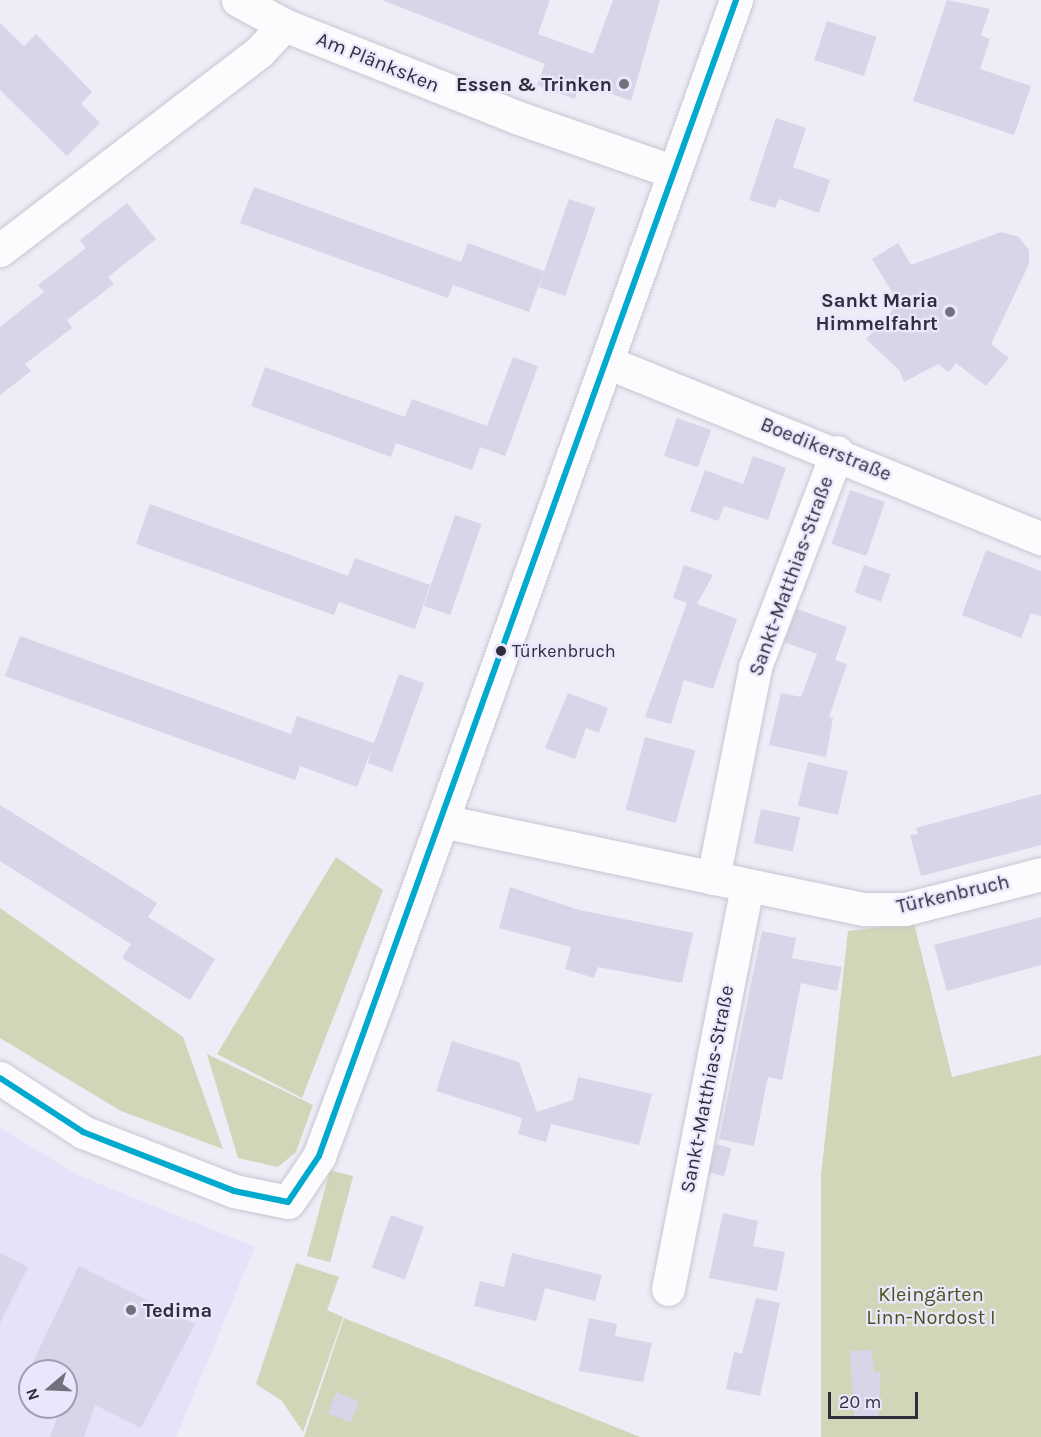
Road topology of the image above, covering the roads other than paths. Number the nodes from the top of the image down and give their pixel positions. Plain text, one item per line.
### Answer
1 (237, 0) edge
2 (736, 0) edge
3 (284, 25) junction
4 (674, 172) junction
5 (0, 250) edge
6 (609, 363) junction
7 (837, 452) junction
8 (1041, 538) edge
9 (442, 821) junction
10 (1041, 874) edge
11 (712, 878) junction
12 (747, 888) junction
13 (0, 1078) edge
14 (668, 1289) dead end

1 - 3 street, Am Plänksken
2 - 4 street
3 - 4 street, Am Plänksken
3 - 5 street
4 - 6 street
6 - 7 street, Boedikerstraße
6 - 9 street
7 - 8 street, Boedikerstraße
7 - 11 street, Sankt-Matthias-Straße
9 - 11 street, Türkenbruch
9 - 13 street
10 - 12 street, Türkenbruch
11 - 12 street, Türkenbruch
12 - 14 street, Sankt-Matthias-Straße

